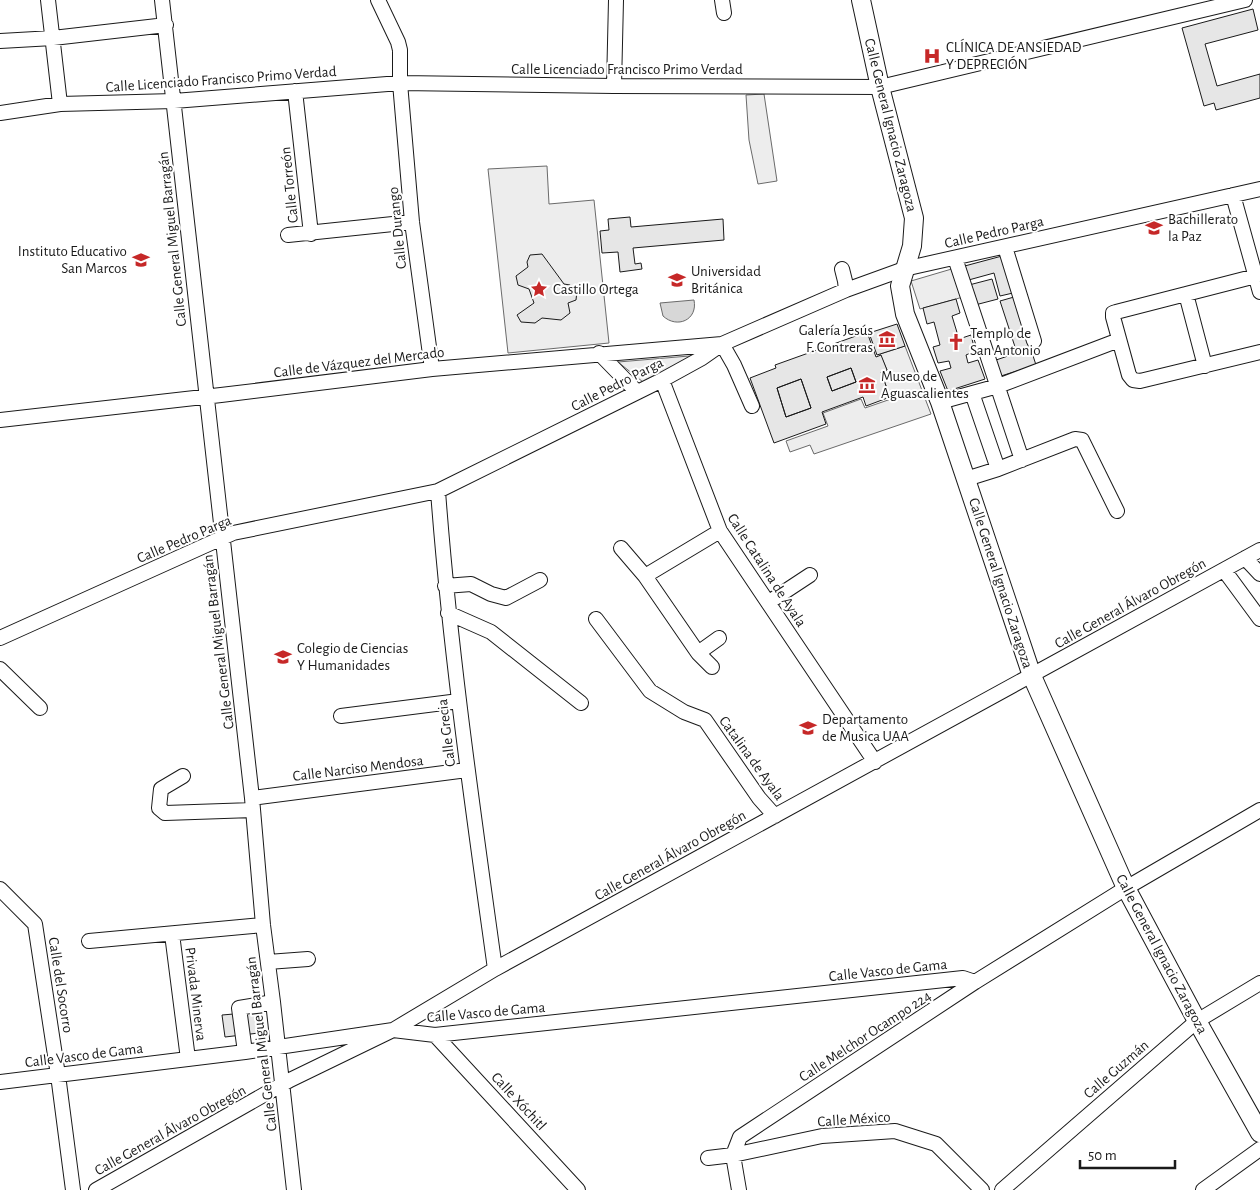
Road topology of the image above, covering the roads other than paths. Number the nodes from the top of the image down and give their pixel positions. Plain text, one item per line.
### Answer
1 (48, 0) edge
2 (162, 0) edge
3 (378, 0) edge
4 (616, 0) edge
5 (861, 0) edge
6 (1245, 0) edge
7 (166, 24) junction
8 (53, 38) junction
9 (0, 41) edge
10 (400, 83) junction
11 (614, 86) junction
12 (880, 87) junction
13 (295, 91) junction
14 (174, 101) junction
15 (60, 104) junction
16 (0, 112) edge
17 (1260, 189) edge
18 (1233, 194) junction
19 (412, 222) junction
20 (311, 234) junction
21 (288, 235) dead end
22 (1005, 246) junction
23 (955, 258) junction
24 (842, 269) dead end
25 (904, 269) junction
26 (1256, 276) junction
27 (846, 290) junction
28 (1260, 292) edge
29 (1186, 294) junction
30 (1119, 340) junction
31 (1034, 341) dead end
32 (722, 344) junction
33 (1260, 352) edge
34 (599, 353) junction
35 (1206, 366) junction
36 (432, 369) junction
37 (662, 380) junction
38 (998, 386) junction
39 (637, 392) junction
40 (972, 393) junction
41 (206, 396) junction
42 (940, 402) junction
43 (752, 406) dead end
44 (0, 420) edge
45 (1022, 460) junction
46 (998, 469) junction
47 (966, 479) junction
48 (438, 492) junction
49 (1117, 511) dead end
50 (720, 531) junction
51 (222, 538) junction
52 (621, 548) dead end
53 (1260, 550) edge
54 (1245, 558) junction
55 (1224, 570) junction
56 (1260, 574) edge
57 (810, 575) dead end
58 (645, 576) junction
59 (540, 580) dead end
60 (445, 586) junction
61 (768, 602) junction
62 (448, 613) junction
63 (596, 619) dead end
64 (1260, 619) edge
65 (0, 638) edge
66 (719, 638) dead end
67 (698, 653) junction
68 (712, 667) dead end
69 (0, 669) edge
70 (1032, 676) junction
71 (459, 701) junction
72 (581, 703) dead end
73 (40, 708) dead end
74 (341, 716) dead end
75 (875, 762) junction
76 (467, 770) junction
77 (183, 776) dead end
78 (253, 804) junction
79 (1260, 810) edge
80 (775, 816) junction
81 (1126, 888) junction
82 (0, 889) edge
83 (262, 925) junction
84 (172, 934) junction
85 (89, 941) dead end
86 (308, 959) dead end
87 (268, 962) junction
88 (494, 969) junction
89 (975, 982) junction
90 (1260, 983) edge
91 (273, 1002) junction
92 (1197, 1021) junction
93 (393, 1030) junction
94 (435, 1035) junction
95 (278, 1048) junction
96 (244, 1052) junction
97 (188, 1059) junction
98 (58, 1074) junction
99 (0, 1082) edge
100 (282, 1085) junction
101 (1260, 1133) edge
102 (1260, 1149) edge
103 (733, 1155) junction
104 (708, 1158) dead end
105 (73, 1190) edge
106 (96, 1190) edge
107 (294, 1190) edge
108 (578, 1190) edge
109 (739, 1190) edge
110 (982, 1190) edge
111 (1002, 1190) edge
112 (1203, 1190) edge

1 - 8 street
2 - 7 street, Calle General Miguel Barragán
3 - 10 street, Calle Durango
4 - 11 street
5 - 12 main road, Calle General Ignacio Zaragoza
6 - 12 street, Calle Licenciado Francisco Primo Verdad
7 - 8 street
7 - 14 street, Calle General Miguel Barragán
8 - 9 street
8 - 15 street
10 - 11 street, Calle Licenciado Francisco Primo Verdad
10 - 13 street, Calle Licenciado Francisco Primo Verdad
10 - 19 street, Calle Durango
11 - 12 street, Calle Licenciado Francisco Primo Verdad
12 - 25 main road, Calle General Ignacio Zaragoza
13 - 14 street, Calle Licenciado Francisco Primo Verdad
13 - 20 street, Calle Torreón
14 - 15 street, Calle Licenciado Francisco Primo Verdad
14 - 41 street, Calle General Miguel Barragán
15 - 16 street, Calle Licenciado Francisco Primo Verdad
17 - 18 street, Calle Pedro Parga
18 - 22 street, Calle Pedro Parga
18 - 26 street
19 - 20 street, Calle Torreón
19 - 36 street, Calle Durango
20 - 21 street
22 - 23 street, Calle Pedro Parga
22 - 31 street
23 - 25 street, Calle Pedro Parga
23 - 38 street
24 - 27 street
25 - 27 street, Calle Pedro Parga
25 - 42 main road, Calle General Ignacio Zaragoza
26 - 28 street
26 - 29 street
27 - 32 street, Calle Pedro Parga
29 - 30 street
29 - 35 street
30 - 35 street
30 - 38 street
32 - 34 street, Calle de Vázquez del Mercado
32 - 37 street, Calle Pedro Parga
32 - 43 street
33 - 35 street
34 - 36 street, Calle de Vázquez del Mercado
34 - 39 street
36 - 41 street, Calle de Vázquez del Mercado
37 - 39 street, Calle Pedro Parga
37 - 50 street, Calle Catalina de Ayala
38 - 40 street
38 - 45 street
39 - 48 street, Calle Pedro Parga
40 - 42 street
40 - 46 street
41 - 44 street, Calle de Vázquez del Mercado
41 - 51 street, Calle General Miguel Barragán
42 - 47 main road, Calle General Ignacio Zaragoza
45 - 46 street
45 - 49 street
46 - 47 street
47 - 70 main road, Calle General Ignacio Zaragoza
48 - 51 street, Calle Pedro Parga
48 - 60 street, Calle Grecia
50 - 58 street
50 - 61 street, Calle Catalina de Ayala
51 - 65 street, Calle Pedro Parga
51 - 78 street, Calle General Miguel Barragán
52 - 58 street
53 - 54 street, Calle General Álvaro Obregón
54 - 55 street, Calle General Álvaro Obregón
54 - 56 street
55 - 64 street
55 - 70 street, Calle General Álvaro Obregón
57 - 61 street
58 - 67 street
59 - 60 street
60 - 62 street, Calle Grecia
61 - 75 street, Calle Catalina de Ayala
62 - 71 street, Calle Grecia
62 - 72 street
63 - 80 street, Catalina de Ayala
66 - 67 street
67 - 68 street
69 - 73 street
70 - 75 street, Calle General Álvaro Obregón
70 - 81 main road, Calle General Ignacio Zaragoza
71 - 74 street
71 - 76 street, Calle Grecia
75 - 80 street, Calle General Álvaro Obregón
76 - 78 street, Calle Narciso Mendosa
76 - 88 street, Calle Grecia
77 - 78 street, Calle Narciso Mendosa
78 - 83 street, Calle General Miguel Barragán
79 - 81 street, Calle Melchor Ocampo 224
80 - 88 street, Calle General Álvaro Obregón
81 - 89 street, Calle Melchor Ocampo 224
81 - 92 main road, Calle General Ignacio Zaragoza
82 - 98 street, Calle del Socorro
83 - 84 street, Privada Minerva
83 - 87 street, Calle General Miguel Barragán
84 - 85 street, Privada Minerva
84 - 97 street, Privada Minerva
86 - 87 street
87 - 91 street, Calle General Miguel Barragán
88 - 93 street, Calle General Álvaro Obregón
89 - 94 street, Calle Vasco de Gama
89 - 103 street, Calle Melchor Ocampo 224
90 - 92 street, Calle Guzmán
91 - 95 street, Calle General Miguel Barragán
91 - 96 street
92 - 101 main road, Calle General Ignacio Zaragoza
92 - 111 street, Calle Guzmán
93 - 94 street, Calle Vasco de Gama
93 - 95 street, Calle Vasco de Gama
93 - 100 street, Calle General Álvaro Obregón
94 - 108 street, Calle Xóchitl
95 - 96 street, Calle Vasco de Gama
95 - 100 street, Calle General Miguel Barragán
96 - 97 street, Calle Vasco de Gama
97 - 98 street, Calle Vasco de Gama
98 - 99 street, Calle Vasco de Gama
98 - 105 street, Calle del Socorro
100 - 106 street, Calle General Álvaro Obregón
100 - 107 street, Calle General Miguel Barragán
102 - 112 street
103 - 104 street, Calle México
103 - 109 street
103 - 110 street, Calle México

